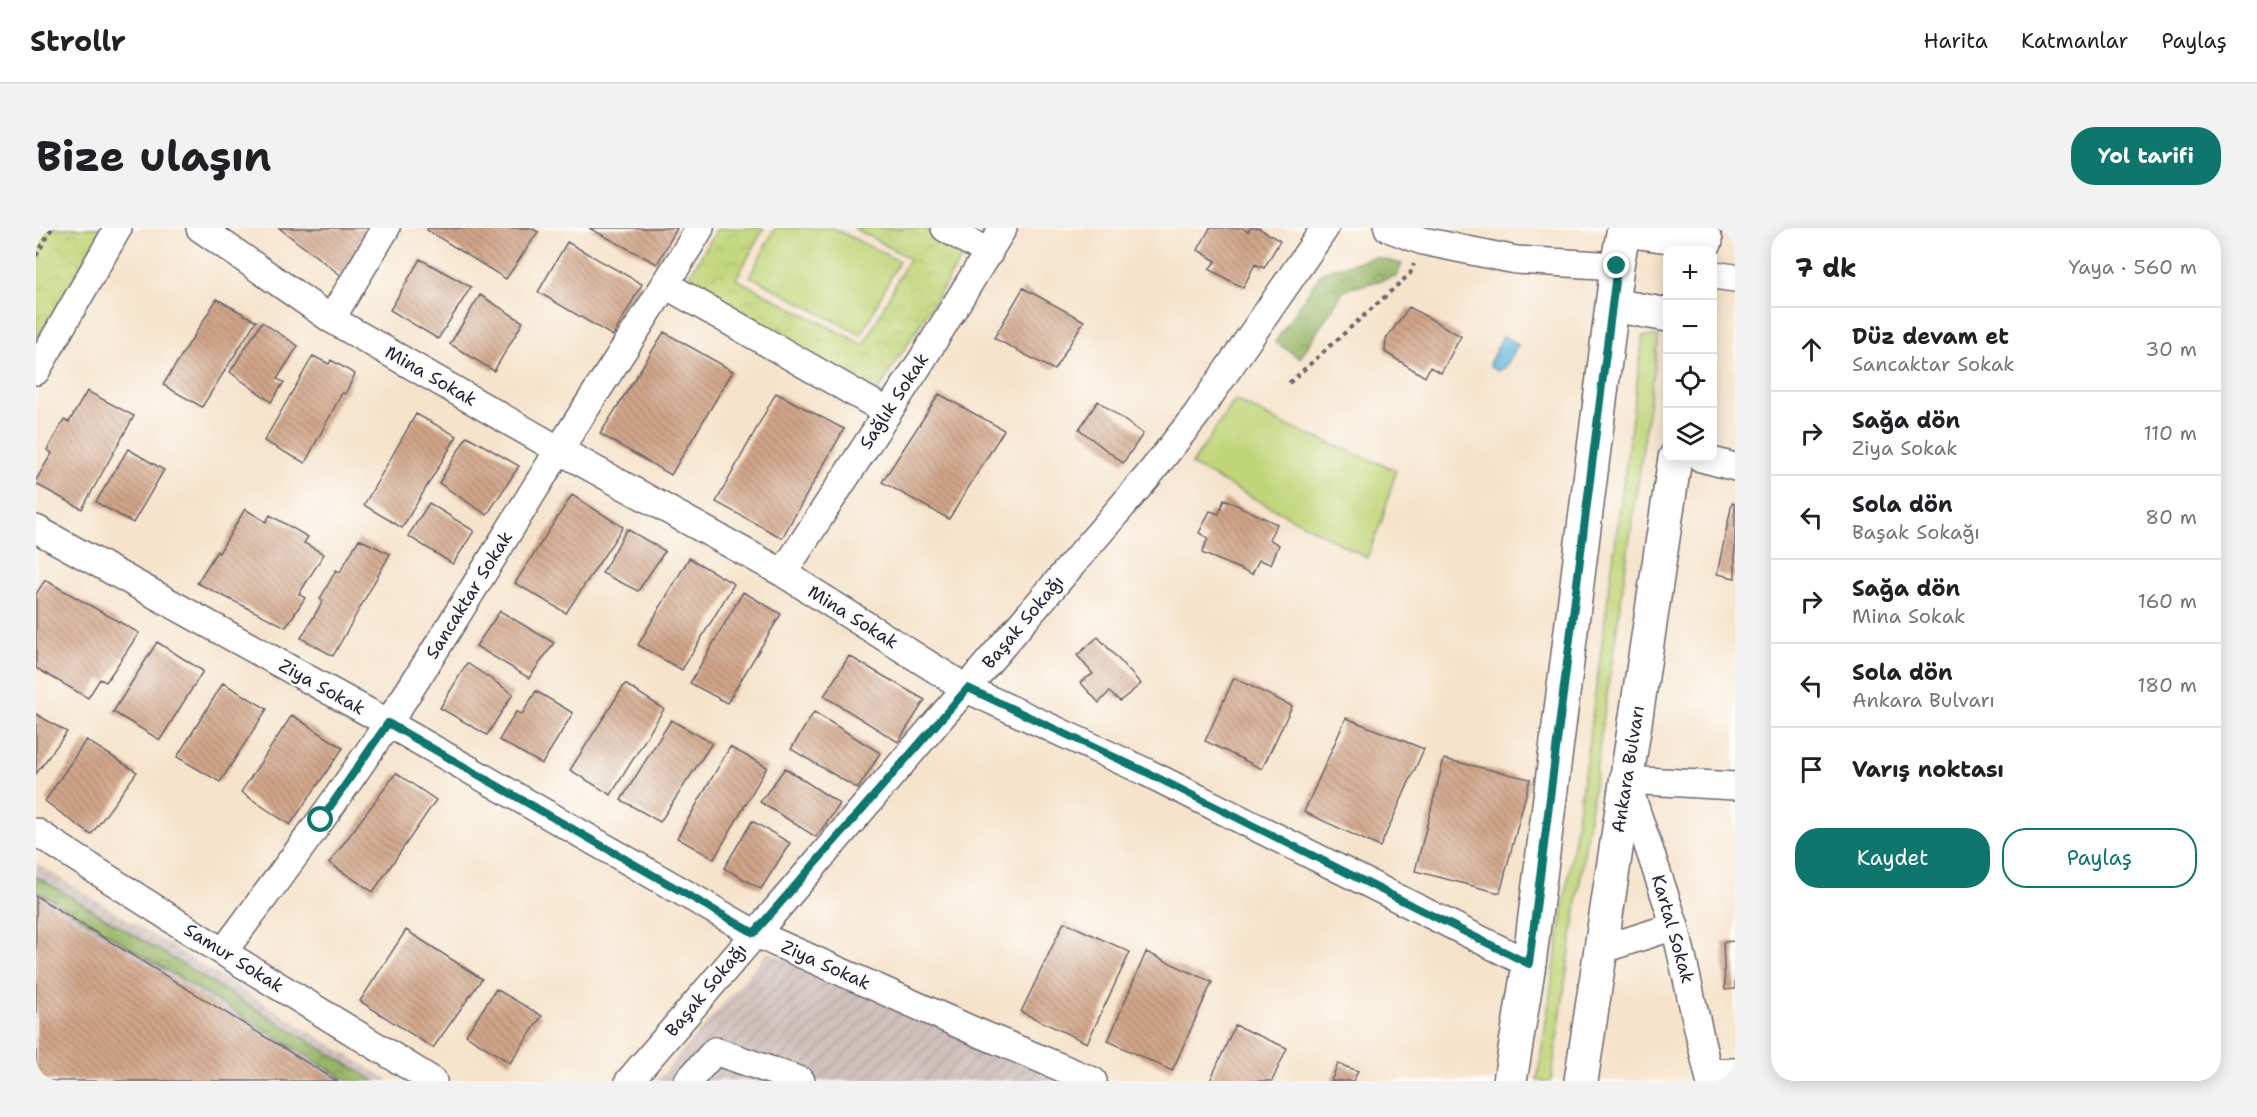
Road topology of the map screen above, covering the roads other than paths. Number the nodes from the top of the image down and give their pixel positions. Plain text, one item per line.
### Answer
1 (118, 228) edge
2 (200, 228) edge
3 (386, 228) edge
4 (700, 228) edge
5 (945, 228) edge
6 (1003, 228) edge
7 (1325, 228) edge
8 (1388, 228) edge
9 (1624, 229) edge
10 (1706, 240) edge
11 (989, 252) junction
12 (1617, 266) junction
13 (1717, 276) edge
14 (1735, 278) edge
15 (666, 285) junction
16 (1612, 305) junction
17 (1663, 314) edge
18 (331, 318) junction
19 (36, 371) edge
20 (888, 412) junction
21 (559, 450) junction
22 (1675, 462) edge
23 (1716, 462) edge
24 (1735, 467) edge
25 (36, 530) edge
26 (783, 573) junction
27 (968, 688) junction
28 (388, 723) junction
29 (1626, 780) junction
30 (1735, 786) edge
31 (36, 832) edge
32 (1675, 926) junction
33 (754, 933) junction
34 (1600, 950) junction
35 (223, 952) junction
36 (1529, 964) junction
37 (1718, 1075) edge
38 (433, 1081) edge
39 (629, 1081) edge
40 (687, 1081) edge
41 (801, 1081) edge
42 (1093, 1081) edge
43 (1510, 1081) edge
44 (1581, 1081) edge

1 - 19 street
2 - 18 street, Mina Sokak
3 - 18 street
4 - 15 street, Sancaktar Sokak
5 - 11 street
6 - 11 street, Sağlık Sokak
7 - 27 street, Başak Sokağı
8 - 12 street
9 - 10 main road
9 - 12 main road
11 - 20 street, Sağlık Sokak
12 - 16 main road
13 - 14 street
15 - 20 street
15 - 21 street, Sancaktar Sokak
16 - 17 main road
16 - 36 main road
18 - 21 street, Mina Sokak
20 - 26 street, Sağlık Sokak
21 - 26 street, Mina Sokak
21 - 28 street, Sancaktar Sokak
22 - 29 main road, Ankara Bulvarı
23 - 24 street
25 - 28 street, Ziya Sokak
26 - 27 street, Mina Sokak
27 - 33 street, Başak Sokağı
27 - 36 street, Mina Sokak
28 - 33 street, Ziya Sokak
28 - 35 street, Sancaktar Sokak
29 - 30 street
29 - 32 street, Kartal Sokak
29 - 34 main road, Ankara Bulvarı
31 - 35 street, Samur Sokak
32 - 34 street
32 - 37 street, Kartal Sokak
33 - 39 street, Başak Sokağı
33 - 42 street, Ziya Sokak
34 - 44 main road, Ankara Bulvarı
35 - 38 street, Samur Sokak
36 - 43 main road
40 - 41 street

